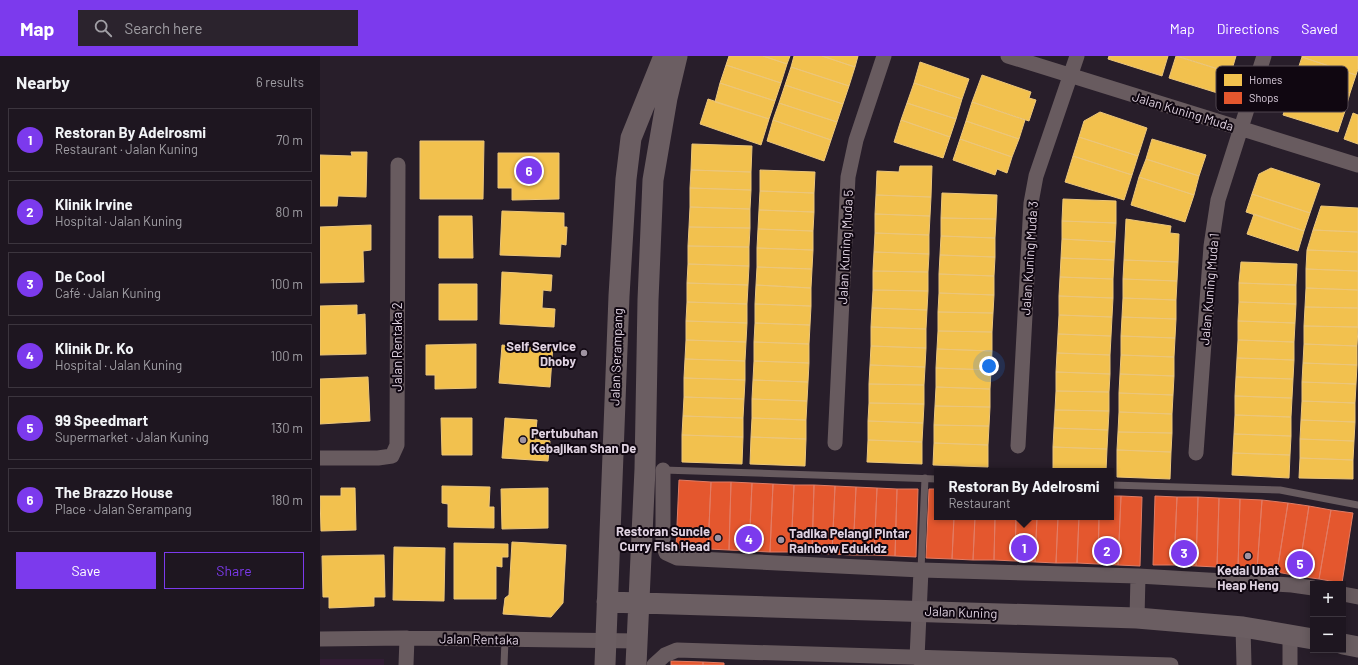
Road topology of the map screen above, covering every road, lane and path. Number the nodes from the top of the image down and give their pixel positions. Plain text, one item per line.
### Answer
1 (664, 56) edge
2 (677, 56) edge
3 (884, 56) edge
4 (1008, 56) edge
5 (1077, 56) edge
6 (1264, 56) edge
7 (1261, 66) edge
8 (1070, 76) junction
9 (1246, 112) edge
10 (1241, 129) junction
11 (1358, 165) edge
12 (398, 166) dead end
13 (835, 443) dead end
14 (1018, 446) dead end
15 (1196, 453) dead end
16 (320, 458) edge
17 (663, 470) joint
18 (925, 478) junction
19 (934, 479) edge
20 (1114, 485) edge
21 (1358, 505) edge
22 (921, 570) junction
23 (1138, 576) junction
24 (1310, 588) edge
25 (1346, 595) edge
26 (1358, 597) edge
27 (607, 602) junction
28 (640, 602) junction
29 (919, 611) junction
30 (1137, 618) junction
31 (1243, 627) junction
32 (1290, 635) junction
33 (407, 638) junction
34 (1310, 638) edge
35 (320, 639) edge
36 (505, 640) junction
37 (606, 640) junction
38 (638, 641) junction
39 (1346, 645) edge
40 (1358, 647) edge
41 (917, 662) edge
42 (406, 665) edge
43 (504, 665) edge
44 (605, 665) edge
45 (636, 665) edge
46 (654, 665) edge
47 (1171, 665) edge
48 (1244, 665) edge
49 (1290, 665) edge

1 - 27 main road, Jalan Serampang
2 - 28 main road
3 - 13 street, Jalan Kuning Muda 5
4 - 8 street, Jalan Kuning Muda
5 - 8 street, Jalan Kuning Muda 3
6 - 7 street, Jalan Kuning Muda 1
8 - 10 street, Jalan Kuning Muda
8 - 14 street, Jalan Kuning Muda 3
9 - 10 street, Jalan Kuning Muda 1
10 - 11 street, Jalan Kuning Muda
10 - 15 street, Jalan Kuning Muda 1
12 - 16 street, Jalan Rentaka 2
17 - 18 lane
17 - 22 street
18 - 19 lane
18 - 22 lane
20 - 21 lane
22 - 23 street
22 - 29 street
23 - 24 street
23 - 30 street
25 - 26 street
27 - 28 main road, Jalan Kuning
27 - 37 main road, Jalan Serampang
28 - 29 main road, Jalan Kuning
28 - 38 main road
29 - 30 main road, Jalan Kuning
29 - 41 street
30 - 31 main road, Jalan Kuning
31 - 32 main road, Jalan Kuning
31 - 48 street
32 - 34 main road, Jalan Kuning
32 - 49 street
33 - 35 street, Jalan Rentaka
33 - 36 street, Jalan Rentaka
33 - 42 street
36 - 37 street, Jalan Rentaka
36 - 43 lane
37 - 38 street, Jalan Rentaka
37 - 44 main road, Jalan Serampang
38 - 45 main road
39 - 40 main road
41 - 46 street
41 - 47 street

